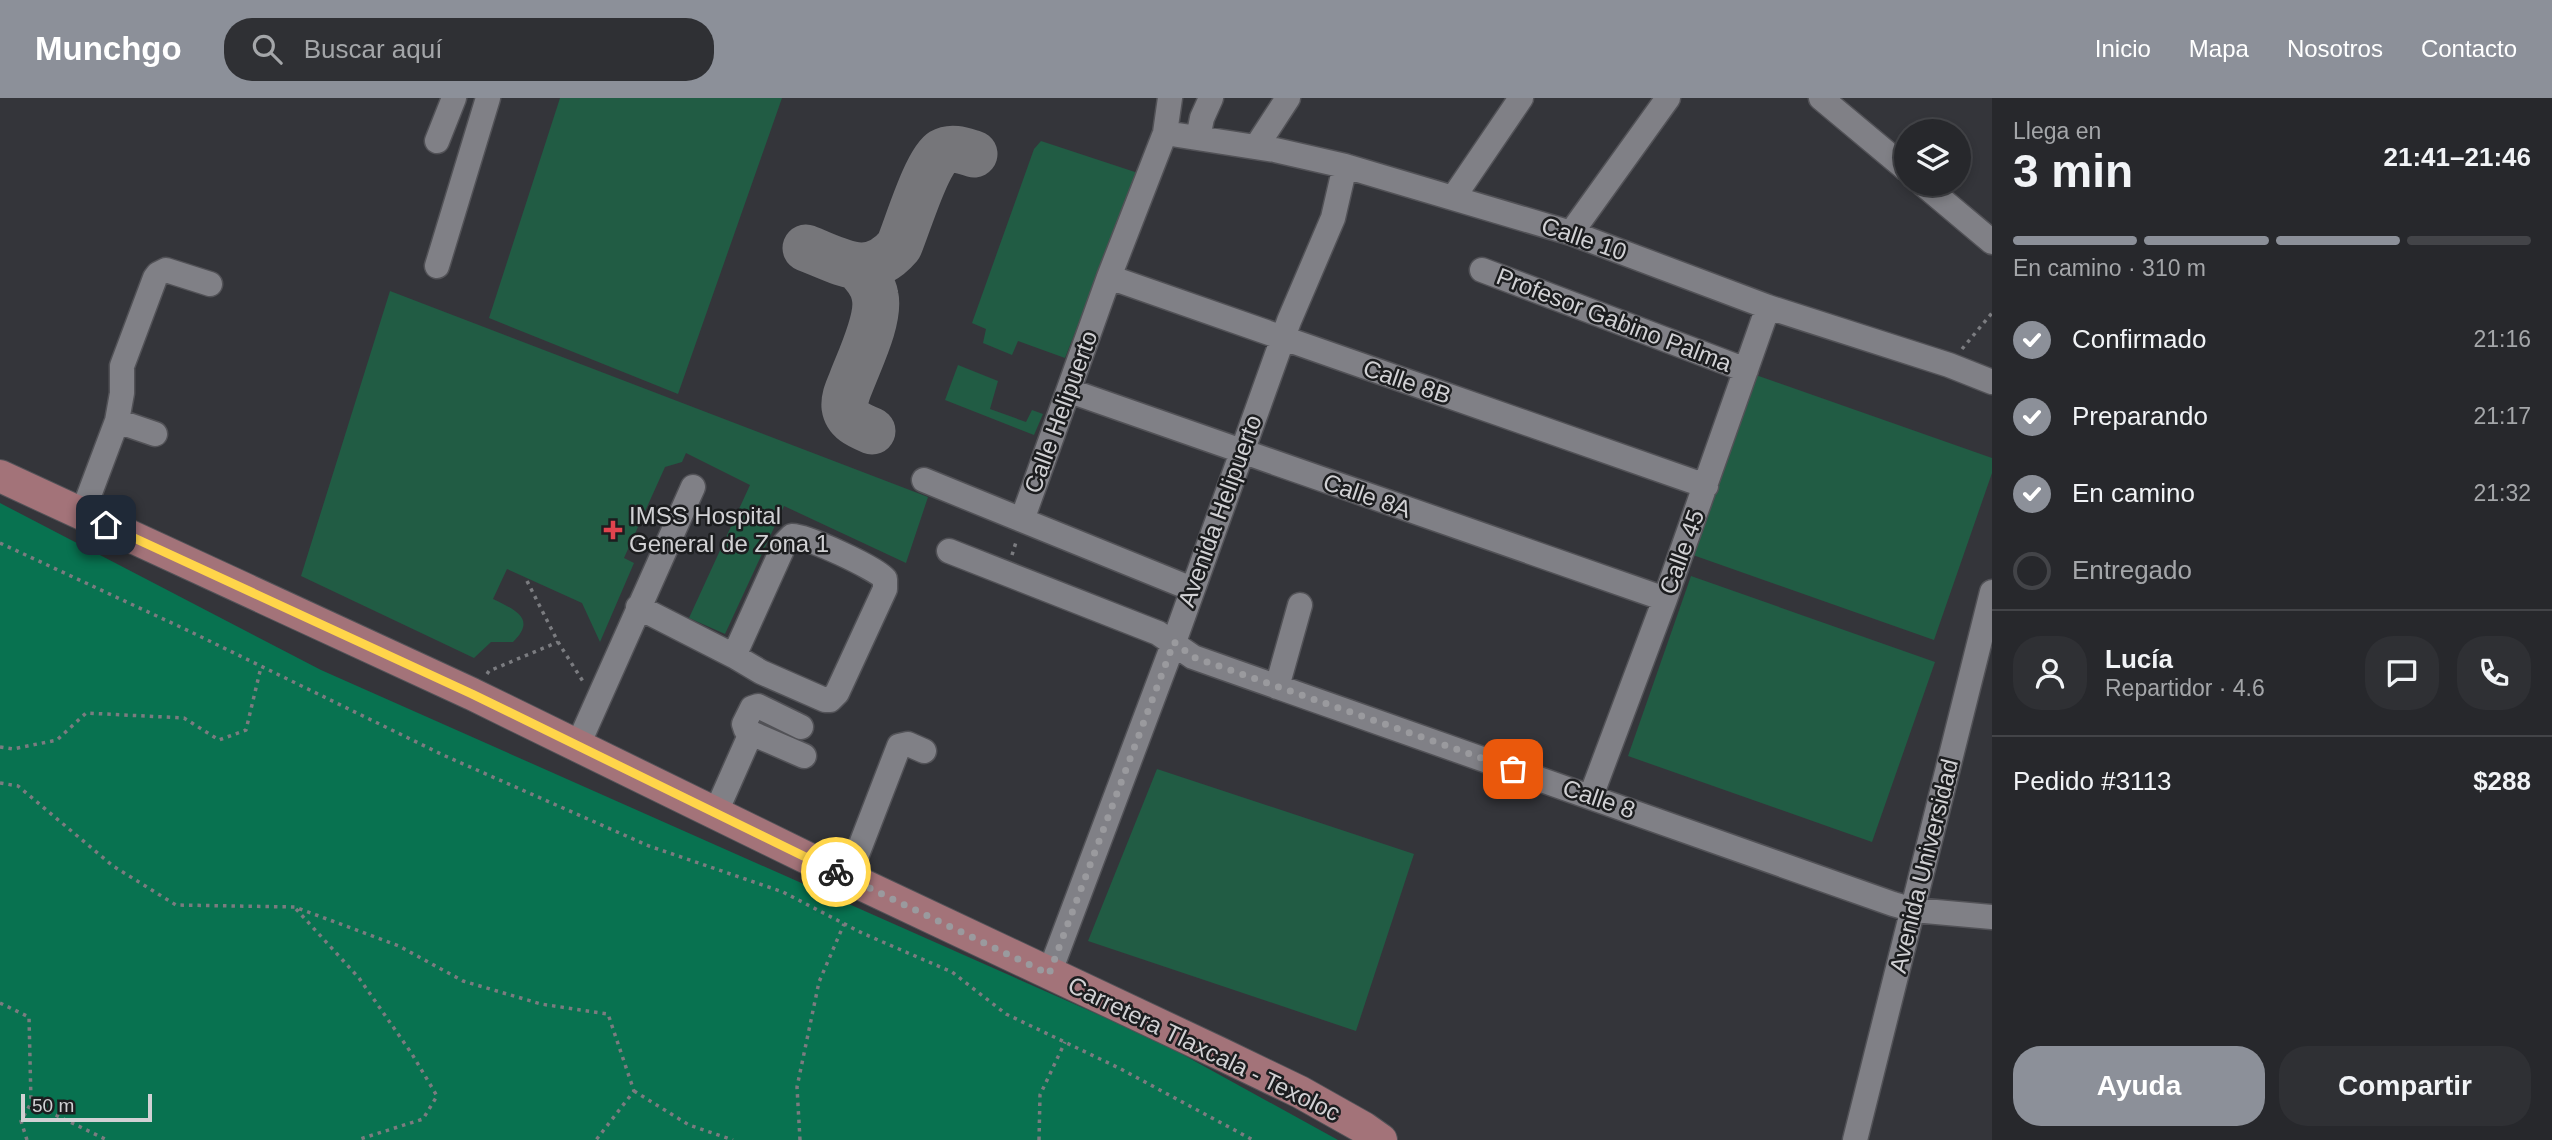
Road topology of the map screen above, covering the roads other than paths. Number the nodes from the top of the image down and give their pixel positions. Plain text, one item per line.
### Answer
1 (454, 98) edge
2 (488, 98) edge
3 (1170, 98) edge
4 (1210, 98) edge
5 (1288, 98) edge
6 (1521, 98) edge
7 (1668, 98) edge
8 (1821, 98) edge
9 (1165, 133) junction
10 (1198, 138) junction
11 (437, 141) dead end
12 (1256, 146) junction
13 (1894, 159) edge
14 (1345, 166) junction
15 (1937, 196) edge
16 (1453, 198) junction
17 (1571, 233) junction
18 (1992, 242) edge
19 (437, 266) dead end
20 (1482, 270) dead end
21 (1109, 277) junction
22 (210, 284) dead end
23 (1768, 307) junction
24 (1282, 339) junction
25 (1746, 370) junction
26 (1992, 382) edge
27 (1070, 391) junction
28 (117, 421) junction
29 (155, 434) dead end
30 (1241, 452) junction
31 (0, 475) edge
32 (924, 480) dead end
33 (1706, 486) junction
34 (693, 487) dead end
35 (82, 514) junction
36 (1023, 520) junction
37 (949, 551) dead end
38 (1192, 589) junction
39 (1992, 592) edge
40 (1665, 600) junction
41 (1300, 605) dead end
42 (638, 607) junction
43 (1174, 642) junction
44 (734, 656) junction
45 (1981, 681) edge
46 (1277, 687) junction
47 (801, 727) dead end
48 (751, 733) junction
49 (577, 747) junction
50 (924, 751) dead end
51 (804, 756) dead end
52 (1591, 796) junction
53 (716, 812) junction
54 (848, 878) junction
55 (1914, 910) junction
56 (1992, 917) edge
57 (1049, 974) junction
58 (1381, 1140) edge
59 (1855, 1140) edge

1 - 11 street
2 - 19 street
3 - 9 street, Calle Helipuerto
4 - 10 street
5 - 12 street
6 - 16 street
7 - 17 street
8 - 13 street
9 - 10 street, Calle 10
9 - 21 street, Calle Helipuerto
10 - 12 street, Calle 10
12 - 14 street, Calle 10
14 - 16 street, Calle 10
14 - 24 street, Avenida Helipuerto
15 - 18 street
16 - 17 street, Calle 10
17 - 23 street, Calle 10
20 - 25 street, Profesor Gabino Palma
21 - 24 street, Calle 8B
21 - 27 street, Calle Helipuerto
22 - 28 street
23 - 25 street, Calle 45
23 - 26 street, Calle 10
24 - 30 street, Avenida Helipuerto
24 - 33 street, Calle 8B
25 - 33 street, Calle 45
27 - 30 street, Calle 8A
27 - 36 street, Calle Helipuerto
28 - 29 street
28 - 35 street
30 - 38 street, Avenida Helipuerto
30 - 40 street, Calle 8A
31 - 35 main road, Carretera Tlaxcala - Texoloc
32 - 36 street
33 - 40 street, Calle 45
34 - 42 street
35 - 49 main road, Carretera Tlaxcala - Texoloc
36 - 38 street, Calle Helipuerto
37 - 43 street, Calle 8
38 - 43 street, Avenida Helipuerto
39 - 45 street, Avenida Universidad
40 - 52 street, Calle 45
41 - 46 street
42 - 44 street
42 - 49 street
43 - 46 street, Calle 8
43 - 57 street, Avenida Helipuerto
44 - 44 street
45 - 55 street, Avenida Universidad
46 - 52 street, Calle 8
47 - 48 street
48 - 51 street
48 - 53 street
49 - 53 main road, Carretera Tlaxcala - Texoloc
50 - 54 street
52 - 55 street, Calle 8
53 - 54 main road, Carretera Tlaxcala - Texoloc
54 - 57 main road, Carretera Tlaxcala - Texoloc
55 - 56 street, Calle 8
55 - 59 street, Avenida Universidad
57 - 58 main road, Carretera Tlaxcala - Texoloc

